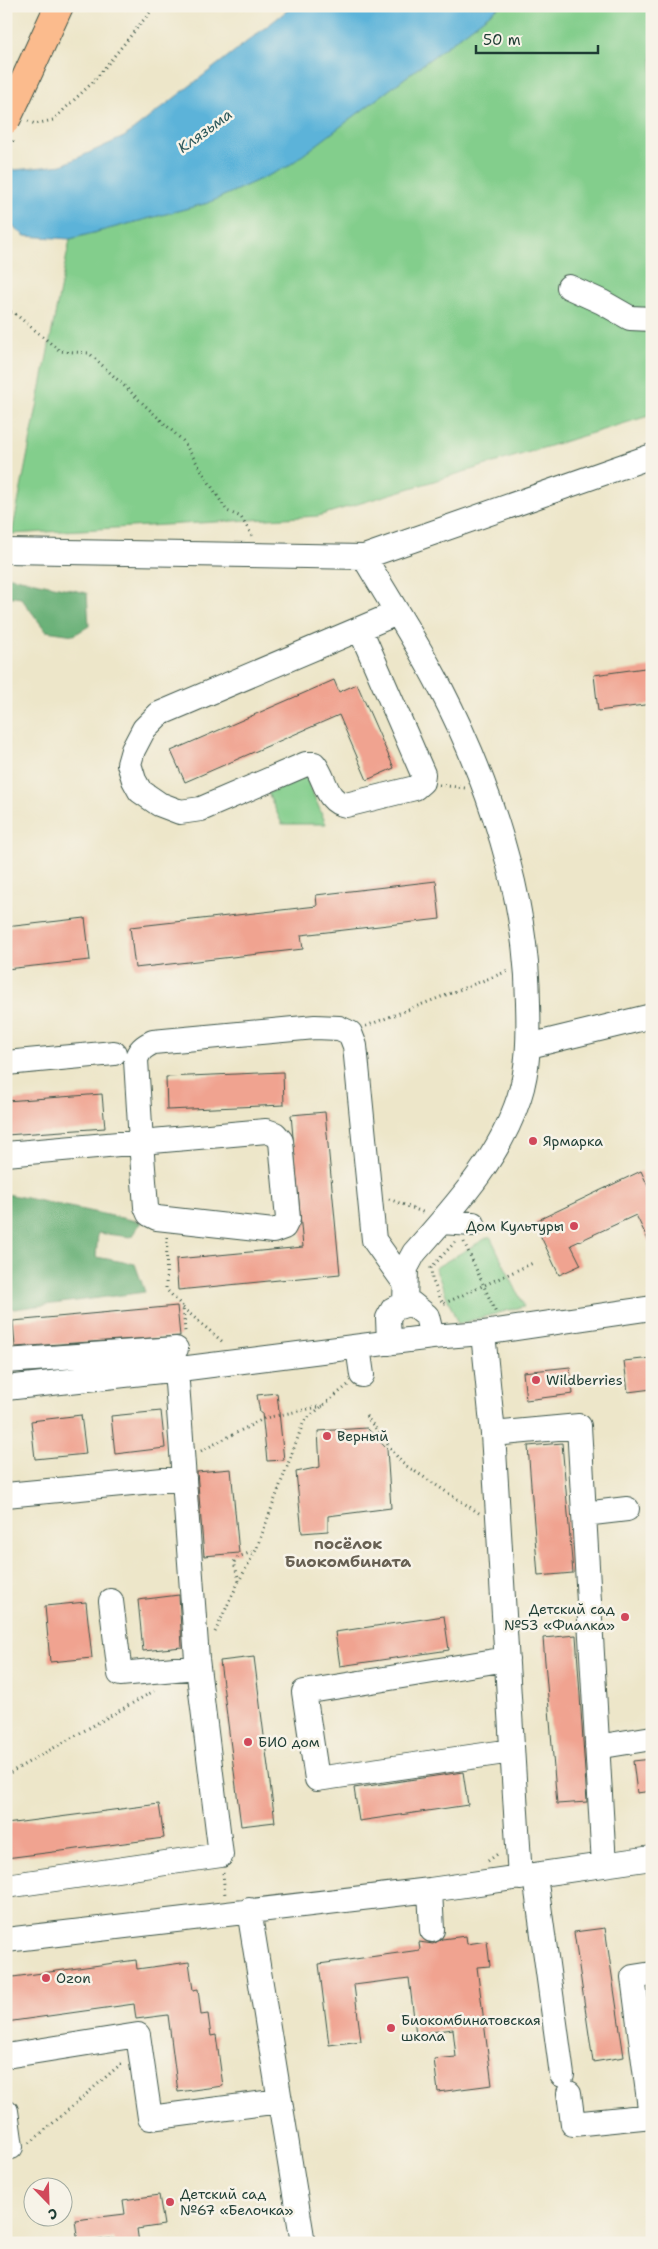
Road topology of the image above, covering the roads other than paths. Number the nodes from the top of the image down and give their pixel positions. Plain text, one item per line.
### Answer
1 (59, 6) edge
2 (11, 109) edge
3 (569, 287) dead end
4 (652, 319) edge
5 (652, 456) edge
6 (6, 551) edge
7 (364, 557) junction
8 (397, 613) junction
9 (360, 629) junction
10 (652, 1016) edge
11 (529, 1046) junction
12 (114, 1053) dead end
13 (6, 1063) edge
14 (142, 1142) junction
15 (6, 1154) edge
16 (441, 1222) junction
17 (466, 1235) road end
18 (405, 1293) junction
19 (652, 1308) edge
20 (491, 1332) junction
21 (432, 1338) junction
22 (389, 1343) junction
23 (358, 1347) junction
24 (6, 1361) edge
25 (180, 1362) junction
26 (362, 1374) road end
27 (6, 1388) edge
28 (493, 1434) junction
29 (184, 1469) junction
30 (6, 1495) edge
31 (627, 1508) dead end
32 (584, 1514) junction
33 (111, 1601) dead end
34 (507, 1658) junction
35 (197, 1667) junction
36 (652, 1738) edge
37 (597, 1747) junction
38 (512, 1751) junction
39 (652, 1858) edge
40 (604, 1865) junction
41 (527, 1877) junction
42 (6, 1886) edge
43 (430, 1890) junction
44 (249, 1910) junction
45 (432, 1930) dead end
46 (6, 1940) edge
47 (652, 1974) edge
48 (6, 2056) edge
49 (280, 2101) junction
50 (6, 2111) edge
51 (651, 2116) edge
52 (17, 2146) edge
53 (304, 2243) edge

1 - 2 main road
3 - 4 street
5 - 7 street
6 - 7 street
7 - 8 street
8 - 9 street
8 - 11 street
9 - 9 street
10 - 11 street
11 - 16 street
12 - 13 street
14 - 14 street
14 - 15 street
14 - 18 street
16 - 17 street
16 - 18 street
18 - 21 street
18 - 22 street
19 - 20 street
20 - 21 street
20 - 28 street
21 - 22 street
22 - 23 street
23 - 25 street
23 - 26 street
24 - 25 street
25 - 27 street
25 - 29 street
28 - 32 street
28 - 34 street
29 - 30 street
29 - 35 street
31 - 32 street
32 - 37 street
33 - 35 street
34 - 38 street
34 - 38 street
35 - 42 street
36 - 37 street
37 - 40 street
38 - 41 street
39 - 40 street
40 - 41 street
41 - 43 street
41 - 51 street
43 - 44 street
43 - 45 street
44 - 46 street
44 - 49 street
47 - 51 street
48 - 49 street
49 - 53 street
50 - 52 street

